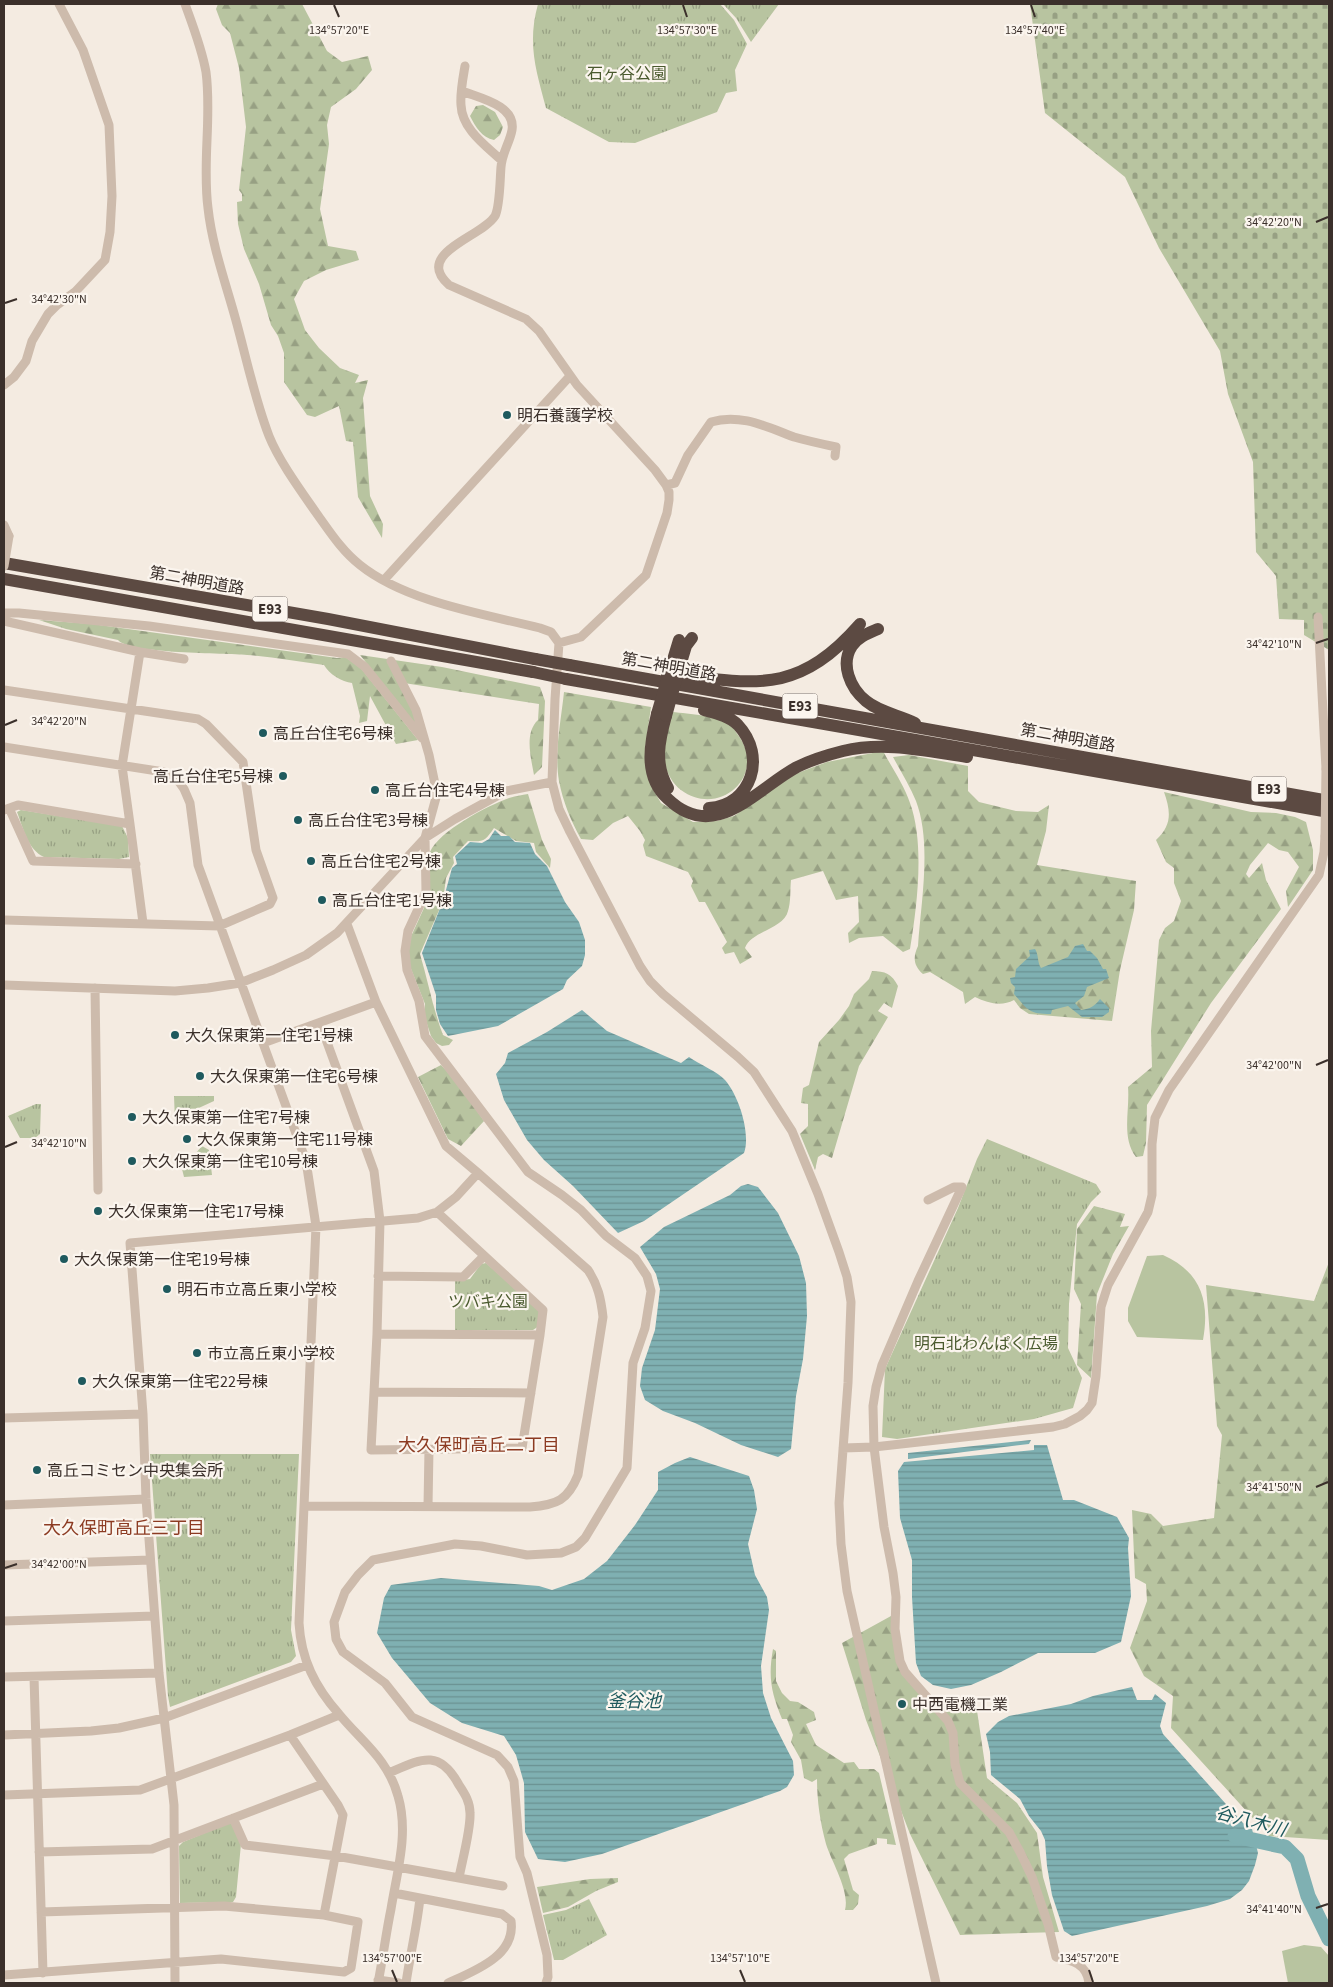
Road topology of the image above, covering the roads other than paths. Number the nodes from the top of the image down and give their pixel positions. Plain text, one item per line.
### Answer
1 (59, 4) edge
2 (185, 4) edge
3 (465, 66) dead end
4 (462, 92) junction
5 (501, 160) junction
6 (570, 376) junction
7 (4, 386) edge
8 (836, 456) dead end
9 (666, 484) junction
10 (5, 529) edge
11 (4, 565) edge
12 (4, 579) edge
13 (384, 580) junction
14 (4, 614) edge
15 (1318, 617) dead end
16 (4, 620) edge
17 (860, 624) dead end
18 (878, 629) dead end
19 (692, 638) dead end
20 (679, 640) dead end
21 (559, 643) junction
22 (140, 652) junction
23 (184, 658) dead end
24 (391, 661) dead end
25 (676, 664) junction
26 (615, 672) junction
27 (4, 690) edge
28 (680, 698) junction
29 (130, 708) junction
30 (661, 715) junction
31 (928, 730) junction
32 (424, 740) junction
33 (4, 747) edge
34 (1028, 757) junction
35 (122, 766) junction
36 (552, 782) junction
37 (1329, 801) edge
38 (6, 809) edge
39 (1329, 812) edge
40 (130, 824) junction
41 (425, 838) junction
42 (136, 864) junction
43 (1329, 870) edge
44 (1319, 875) junction
45 (4, 920) edge
46 (143, 923) junction
47 (347, 924) junction
48 (219, 926) junction
49 (240, 983) junction
50 (4, 985) edge
51 (95, 988) junction
52 (376, 1002) junction
53 (320, 1023) junction
54 (262, 1042) junction
55 (478, 1173) junction
56 (98, 1190) dead end
57 (928, 1200) dead end
58 (437, 1212) junction
59 (380, 1221) junction
60 (316, 1226) junction
61 (484, 1256) junction
62 (378, 1276) junction
63 (377, 1334) junction
64 (540, 1335) junction
65 (374, 1392) junction
66 (531, 1393) junction
67 (143, 1414) junction
68 (4, 1418) edge
69 (874, 1447) junction
70 (843, 1448) junction
71 (429, 1449) junction
72 (146, 1499) junction
73 (4, 1505) edge
74 (305, 1506) junction
75 (428, 1506) junction
76 (150, 1560) junction
77 (4, 1565) edge
78 (154, 1616) junction
79 (4, 1621) edge
80 (307, 1665) junction
81 (159, 1672) junction
82 (4, 1677) edge
83 (34, 1677) junction
84 (339, 1715) junction
85 (164, 1718) junction
86 (35, 1734) junction
87 (4, 1735) edge
88 (290, 1735) junction
89 (389, 1773) junction
90 (171, 1780) junction
91 (323, 1784) junction
92 (37, 1793) junction
93 (4, 1795) edge
94 (233, 1818) junction
95 (174, 1840) junction
96 (39, 1852) junction
97 (336, 1856) junction
98 (398, 1868) junction
99 (459, 1878) junction
100 (503, 1886) dead end
101 (394, 1893) junction
102 (420, 1898) junction
103 (174, 1907) junction
104 (41, 1912) junction
105 (324, 1915) junction
106 (175, 1962) junction
107 (43, 1973) junction
108 (4, 1975) edge
109 (378, 1982) edge
110 (175, 1983) edge
111 (399, 1983) edge
112 (406, 1983) edge
113 (448, 1983) edge
114 (546, 1983) edge
115 (936, 1983) edge
116 (1089, 1983) edge

1 - 7 street
2 - 13 street
3 - 4 street
4 - 5 street
4 - 5 street
5 - 6 street
6 - 9 street
6 - 13 street
8 - 9 street
9 - 21 street
10 - 11 street, bridge
11 - 26 highway, 第二神明道路 / E93, bridge
12 - 28 highway, 第二神明道路 / E93, bridge
13 - 21 street
14 - 32 street
15 - 44 street, bridge
16 - 22 street
17 - 26 highway
18 - 31 highway
19 - 25 highway
20 - 25 highway
21 - 36 street
22 - 23 street
22 - 29 street
24 - 32 street
25 - 30 highway, bridge
26 - 31 highway, 第二神明道路 / E93
27 - 29 street
28 - 30 highway
28 - 34 highway, 第二神明道路 / E93
29 - 35 street
29 - 48 street
30 - 34 highway
31 - 34 highway, 第二神明道路 / E93
32 - 41 street
33 - 35 street
34 - 37 highway, 第二神明道路 / E93
34 - 39 highway, 第二神明道路 / E93
35 - 40 street
35 - 48 street
36 - 41 street
36 - 70 street
38 - 40 street
38 - 42 street
40 - 42 street
41 - 47 street
41 - 114 street
42 - 46 street
43 - 44 street
44 - 69 street
45 - 46 street
46 - 48 street
47 - 49 street
47 - 52 street
48 - 49 street
49 - 51 street
49 - 54 street
50 - 51 street
51 - 56 street
52 - 53 street
52 - 55 street
53 - 54 street
53 - 59 street
54 - 60 street
55 - 58 street
55 - 75 street
57 - 69 street
58 - 59 street
58 - 61 street
59 - 60 street
59 - 62 street
60 - 67 street
60 - 74 street
61 - 62 street
61 - 64 street
62 - 63 street
63 - 64 street
63 - 65 street
64 - 66 street
65 - 66 street
65 - 71 street
66 - 71 street
67 - 68 street
67 - 72 street
69 - 70 street
69 - 116 street
70 - 115 street
71 - 75 street
72 - 73 street
72 - 76 street
74 - 75 street
74 - 80 street
76 - 77 street
76 - 78 street
78 - 79 street
78 - 81 street
80 - 84 street
80 - 85 street
81 - 83 street
81 - 85 street
82 - 83 street
83 - 86 street
84 - 88 street
84 - 89 street
85 - 86 street
85 - 90 street
86 - 87 street
86 - 92 street
88 - 90 street
88 - 91 street
89 - 98 street
89 - 99 street
90 - 92 street
90 - 95 street
91 - 94 street
91 - 97 street
92 - 93 street
92 - 96 street
94 - 95 street
94 - 97 street
95 - 96 street
95 - 103 street
96 - 104 street
97 - 98 street
97 - 105 street
98 - 99 street
98 - 101 street
99 - 100 street
101 - 102 street
101 - 109 street
102 - 112 street
102 - 113 street
103 - 104 street
103 - 105 street
103 - 106 street
104 - 107 street
105 - 106 street
106 - 107 street
106 - 110 street
107 - 108 street
109 - 111 street

